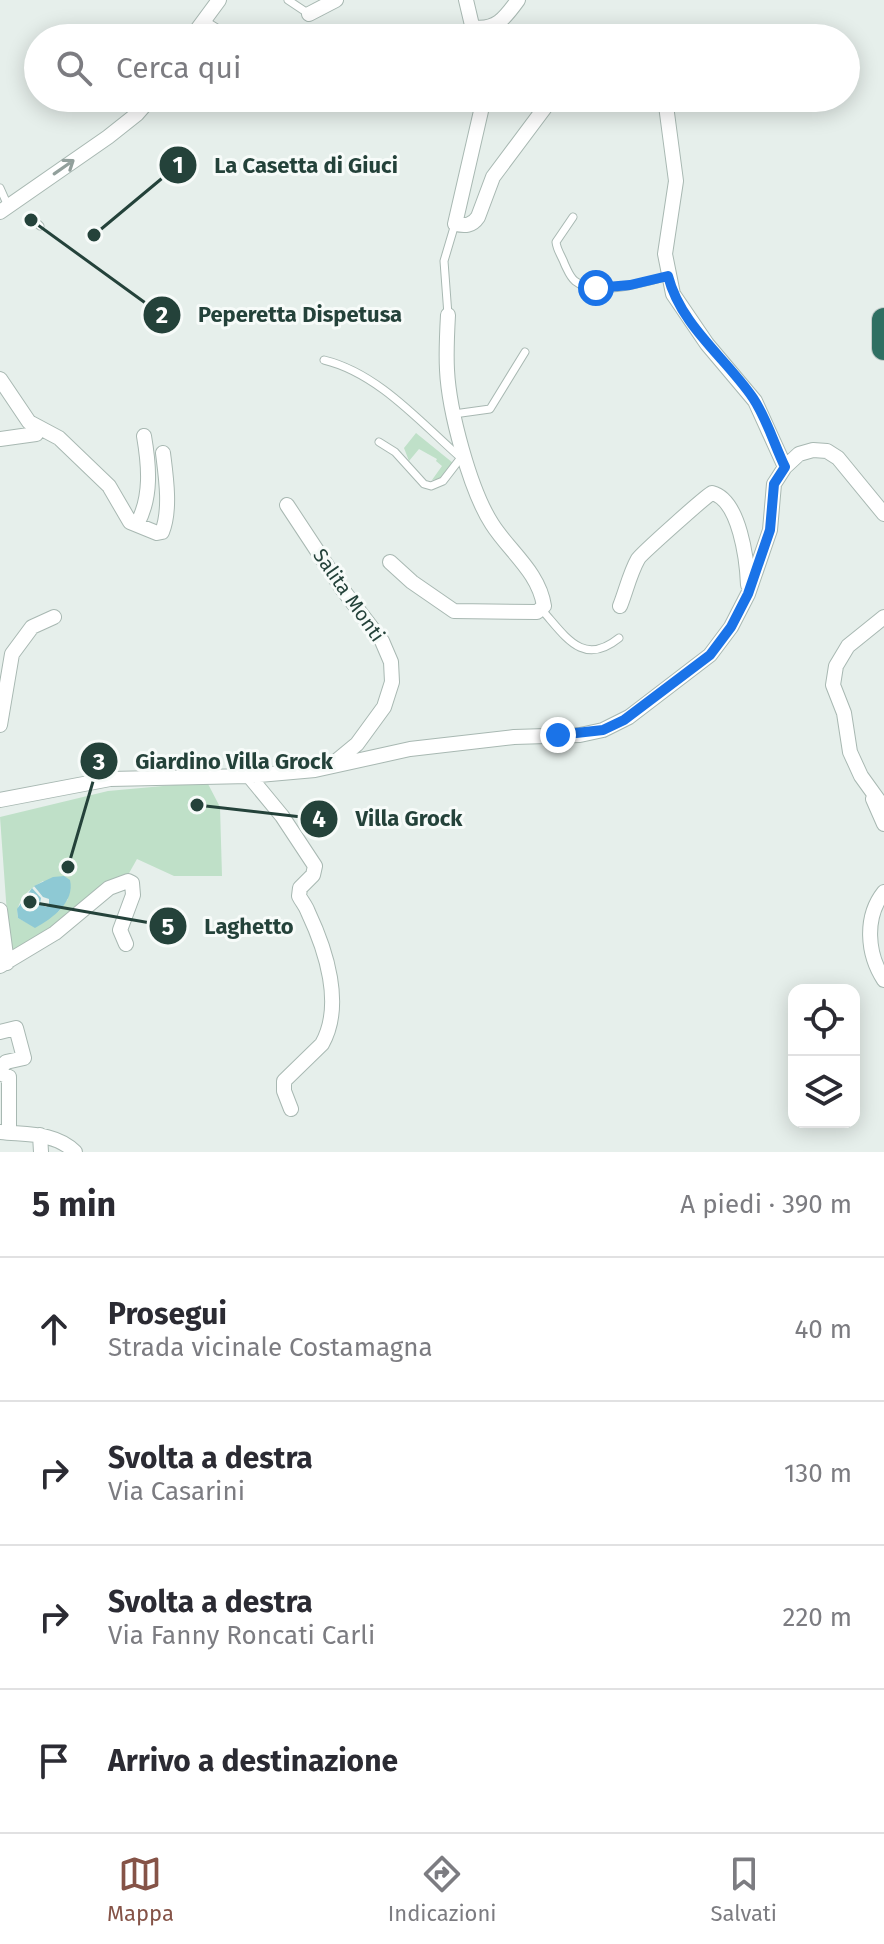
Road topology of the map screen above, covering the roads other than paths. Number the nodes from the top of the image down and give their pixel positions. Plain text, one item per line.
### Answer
1 (219, 0) edge
2 (288, 0) edge
3 (336, 0) edge
4 (466, 0) edge
5 (518, 0) edge
6 (309, 14) joint
7 (204, 20) junction
8 (201, 24) edge
9 (210, 24) edge
10 (472, 24) edge
11 (498, 24) edge
12 (139, 112) edge
13 (481, 112) edge
14 (542, 112) edge
15 (667, 112) edge
16 (0, 188) edge
17 (13, 205) edge
18 (573, 217) dead end
19 (455, 224) junction
20 (668, 276) junction
21 (448, 315) joint
22 (884, 320) edge
23 (884, 348) edge
24 (525, 352) dead end
25 (324, 360) dead end
26 (2, 386) edge
27 (454, 414) junction
28 (38, 427) junction
29 (144, 436) dead end
30 (0, 439) edge
31 (379, 442) dead end
32 (163, 453) dead end
33 (463, 456) junction
34 (785, 467) junction
35 (287, 505) dead end
36 (884, 514) edge
37 (137, 524) junction
38 (390, 562) dead end
39 (748, 594) junction
40 (620, 606) dead end
41 (542, 610) junction
42 (54, 617) dead end
43 (884, 617) edge
44 (619, 638) dead end
45 (0, 725) edge
46 (331, 766) junction
47 (249, 776) junction
48 (873, 795) junction
49 (0, 800) edge
50 (884, 808) edge
51 (884, 824) edge
52 (884, 892) edge
53 (0, 910) edge
54 (126, 944) dead end
55 (3, 964) edge
56 (884, 980) edge
57 (0, 1032) edge
58 (0, 1071) edge
59 (291, 1109) dead end
60 (5, 1133) edge
61 (40, 1135) junction
62 (41, 1152) edge
63 (75, 1152) edge

1 - 7 street
2 - 6 lane
3 - 6 street
4 - 10 street
5 - 11 street
7 - 8 street
7 - 9 lane
17 -> 12 street
13 - 19 street
14 - 19 street
15 - 20 street
16 - 17 lane
18 - 20 lane
19 - 21 lane
20 - 34 street
21 - 27 street
22 - 23 highway
24 - 27 lane
25 - 33 lane
26 - 28 street
27 - 33 street
28 - 30 street
28 - 37 street
29 - 37 street
31 - 33 lane
32 - 37 street
33 - 41 street
34 - 36 street
34 - 39 street
35 - 46 street, Salita Monti
38 - 41 street
39 - 40 street
39 - 46 street
41 - 44 lane
42 - 45 street
43 - 48 street
46 - 47 street
47 - 49 street
47 - 59 street
48 - 50 street
48 - 51 street
52 - 56 street
53 - 55 street
54 - 55 street
57 - 58 street
58 - 60 street
60 - 61 street
61 - 62 street
61 - 63 street

